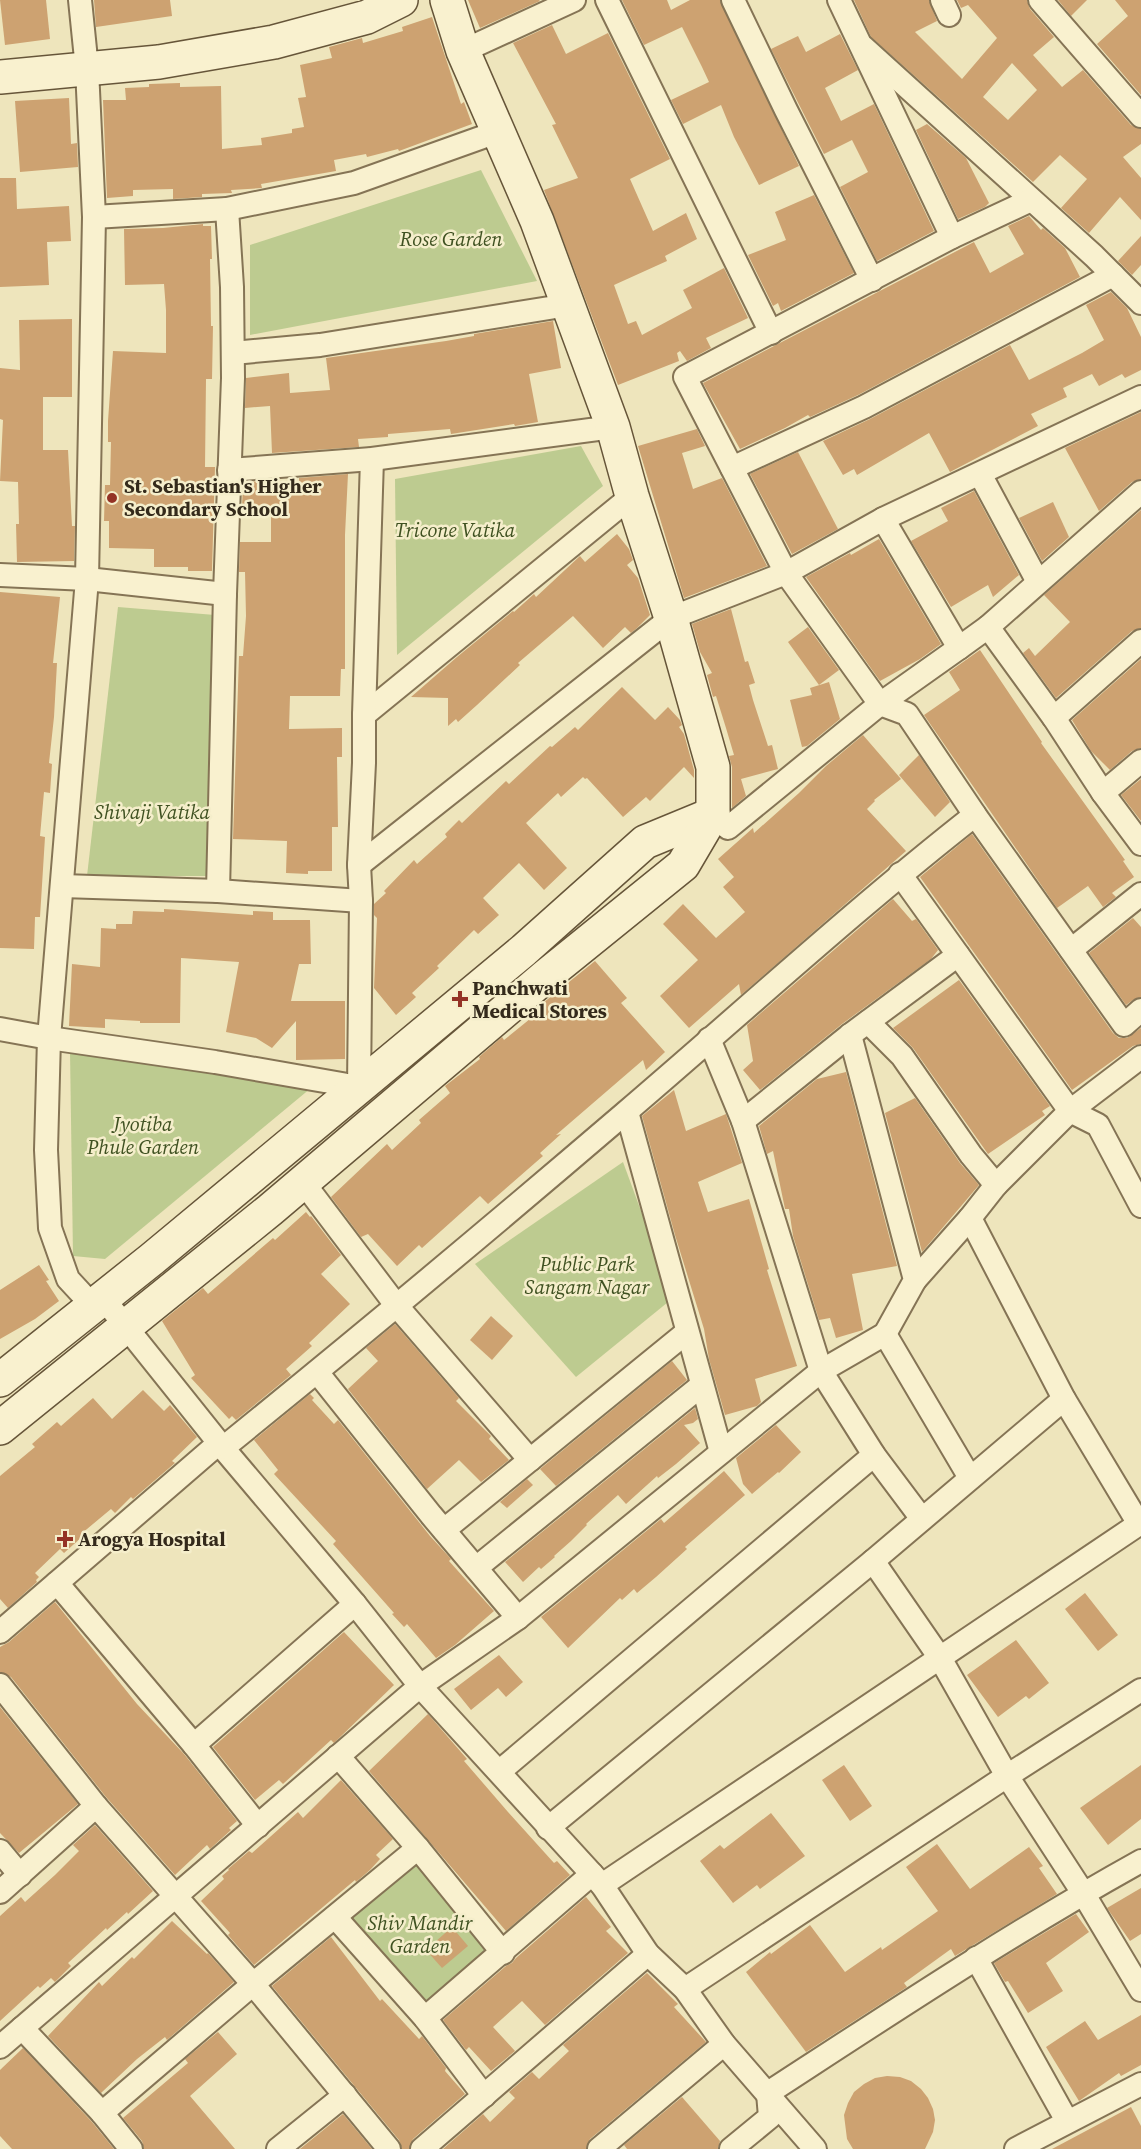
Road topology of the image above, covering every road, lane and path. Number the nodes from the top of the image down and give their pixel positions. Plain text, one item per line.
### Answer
1 (80, 0) edge
2 (401, 0) edge
3 (447, 0) edge
4 (574, 0) edge
5 (607, 0) edge
6 (733, 0) edge
7 (839, 0) edge
8 (1040, 0) edge
9 (863, 47) junction
10 (462, 51) junction
11 (87, 69) junction
12 (0, 77) edge
13 (1141, 116) edge
14 (497, 132) junction
15 (1031, 200) junction
16 (227, 209) junction
17 (94, 217) junction
18 (952, 237) junction
19 (1113, 275) junction
20 (872, 280) junction
21 (1141, 303) edge
22 (568, 305) junction
23 (771, 333) junction
24 (233, 353) junction
25 (1141, 397) edge
26 (612, 427) junction
27 (372, 459) junction
28 (732, 468) junction
29 (229, 470) junction
30 (980, 474) junction
31 (1141, 492) edge
32 (632, 496) junction
33 (883, 519) junction
34 (786, 573) junction
35 (0, 574) edge
36 (87, 579) junction
37 (1038, 582) junction
38 (225, 594) junction
39 (671, 618) junction
40 (988, 627) junction
41 (1141, 641) edge
42 (959, 648) junction
43 (880, 704) junction
44 (364, 715) junction
45 (1054, 718) junction
46 (1141, 761) edge
47 (1103, 793) junction
48 (713, 814) junction
49 (975, 815) junction
50 (1141, 844) edge
51 (359, 865) junction
52 (900, 874) junction
53 (62, 886) junction
54 (218, 891) junction
55 (1141, 894) edge
56 (361, 901) junction
57 (1071, 950) junction
58 (958, 955) junction
59 (1133, 1018) edge
60 (0, 1029) edge
61 (859, 1029) junction
62 (49, 1038) junction
63 (709, 1039) junction
64 (1141, 1048) edge
65 (1141, 1057) edge
66 (359, 1087) junction
67 (1070, 1111) junction
68 (627, 1112) junction
69 (743, 1121) junction
70 (303, 1182) junction
71 (996, 1185) junction
72 (1141, 1206) edge
73 (970, 1218) junction
74 (915, 1280) junction
75 (98, 1302) junction
76 (396, 1305) junction
77 (126, 1327) junction
78 (687, 1332) junction
79 (885, 1334) junction
80 (821, 1371) junction
81 (317, 1372) junction
82 (0, 1380) edge
83 (702, 1385) junction
84 (1064, 1399) junction
85 (0, 1428) edge
86 (221, 1445) junction
87 (721, 1452) junction
88 (874, 1455) junction
89 (530, 1460) junction
90 (970, 1478) junction
91 (921, 1519) junction
92 (444, 1530) junction
93 (873, 1561) junction
94 (476, 1568) junction
95 (57, 1583) junction
96 (355, 1604) junction
97 (518, 1618) junction
98 (0, 1632) edge
99 (940, 1658) junction
100 (0, 1685) edge
101 (420, 1686) junction
102 (1141, 1689) edge
103 (194, 1745) junction
104 (338, 1756) junction
105 (500, 1771) junction
106 (1007, 1776) junction
107 (96, 1806) junction
108 (258, 1826) junction
109 (548, 1828) junction
110 (418, 1848) junction
111 (0, 1851) edge
112 (1141, 1861) edge
113 (20, 1875) junction
114 (597, 1880) junction
115 (0, 1892) edge
116 (1083, 1893) junction
117 (175, 1897) junction
118 (335, 1917) junction
119 (502, 1953) junction
120 (648, 1954) junction
121 (976, 1958) junction
122 (253, 1984) junction
123 (686, 1989) junction
124 (1141, 1990) edge
125 (425, 2018) junction
126 (22, 2028) junction
127 (724, 2044) junction
128 (0, 2047) edge
129 (1141, 2084) edge
130 (768, 2093) junction
131 (345, 2095) junction
132 (484, 2096) junction
133 (102, 2113) junction
134 (1067, 2121) junction
135 (131, 2149) edge
136 (278, 2149) edge
137 (389, 2149) edge
138 (422, 2149) edge
139 (599, 2149) edge
140 (731, 2149) edge
141 (815, 2149) edge
142 (1016, 2149) edge

1 - 11 street
2 - 11 street
3 - 10 street
4 - 10 street
5 - 23 street
6 - 20 street
7 - 9 street
8 - 13 street
9 - 15 street
9 - 18 street
10 - 14 street
11 - 12 street
11 - 17 street
14 - 16 street
14 - 22 street
15 - 18 street
15 - 19 street
16 - 17 street
16 - 24 street
17 - 36 street
18 - 20 street
19 - 21 street
19 - 28 street
20 - 23 street
22 - 24 street
22 - 26 street
23 - 28 street
24 - 29 street
25 - 30 street
26 - 27 street
26 - 32 street
27 - 29 street
27 - 44 street
28 - 34 street
29 - 38 street
30 - 33 street
30 - 37 street
31 - 37 street
32 - 39 street
32 - 44 street
33 - 34 street
33 - 42 street
34 - 39 street
34 - 43 street
35 - 36 street
36 - 38 street
36 - 53 street
37 - 40 street
38 - 54 street
39 - 48 street
39 - 51 street
40 - 42 street
40 - 45 street
41 - 45 street
42 - 43 street
43 - 48 street
43 - 49 street
44 - 51 street
45 - 47 street
46 - 47 street
47 - 50 street
48 - 66 street
48 - 70 street
49 - 52 street
49 - 57 street
51 - 56 street
52 - 58 street
52 - 63 street
53 - 54 street
53 - 62 street
54 - 56 street
55 - 57 street
56 - 66 street
57 - 59 street
58 - 61 street
58 - 67 street
59 - 64 street
60 - 62 street
61 - 69 street
61 - 71 street
61 - 74 street
62 - 66 street
62 - 75 street
63 - 68 street
63 - 69 street
65 - 67 street
66 - 75 street
67 - 71 street
67 - 72 street
68 - 76 street
68 - 78 street
69 - 80 street
70 - 76 street
70 - 77 street
71 - 73 street
73 - 74 street
73 - 84 street
74 - 79 street
75 - 77 street
75 - 82 street
76 - 81 street
76 - 89 street
77 - 85 street
77 - 86 street
78 - 83 street
78 - 89 street
79 - 80 street
79 - 90 street
80 - 87 street
80 - 88 street
81 - 86 street
81 - 92 street
83 - 87 street
83 - 94 street
84 - 90 street
84 - 99 street
86 - 95 street
86 - 96 street
87 - 97 street
88 - 91 street
88 - 105 street
89 - 92 street
90 - 91 street
91 - 93 street
92 - 94 street
93 - 99 street
93 - 109 street
94 - 97 street
95 - 98 street
95 - 103 street
96 - 101 street
96 - 103 street
97 - 101 street
99 - 106 street
99 - 114 street
100 - 107 street
101 - 104 street
101 - 105 street
102 - 106 street
103 - 108 street
104 - 108 street
104 - 110 street
105 - 109 street
106 - 116 street
106 - 123 street
107 - 113 street
107 - 117 street
108 - 117 street
109 - 114 street
110 - 118 street
110 - 119 street
111 - 113 street
112 - 116 street
113 - 115 street
114 - 119 street
114 - 120 street
116 - 121 street
116 - 124 street
117 - 122 street
117 - 126 street
118 - 122 street
118 - 125 street
119 - 125 street
120 - 123 street
120 - 132 street
121 - 130 street
121 - 134 street
122 - 131 street
122 - 133 street
123 - 127 street
125 - 132 street
126 - 128 street
126 - 133 street
127 - 130 street
127 - 139 street
129 - 134 street
130 - 140 street
130 - 141 street
131 - 136 street
131 - 137 street
132 - 138 street
133 - 135 street
134 - 142 street

